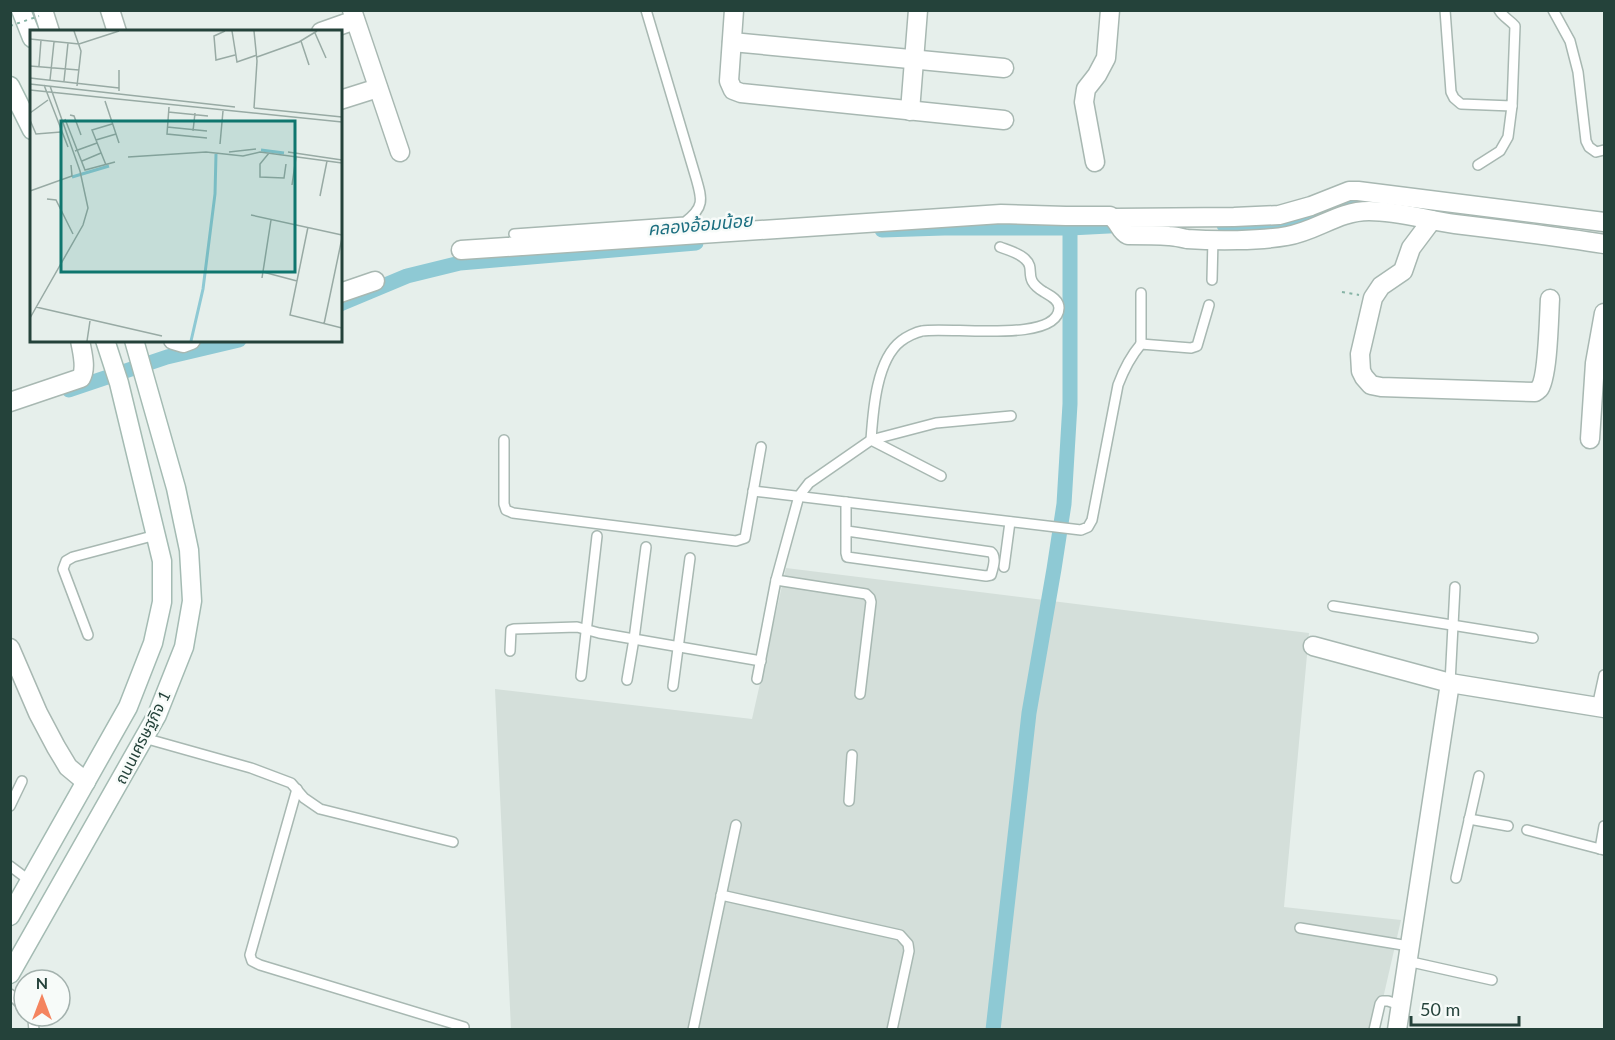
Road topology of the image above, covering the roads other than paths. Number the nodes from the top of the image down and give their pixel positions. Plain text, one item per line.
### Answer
1 (110, 10) edge
2 (646, 10) edge
3 (734, 10) edge
4 (918, 10) edge
5 (1110, 10) edge
6 (1445, 10) edge
7 (1499, 10) edge
8 (1553, 10) edge
9 (34, 12) edge
10 (354, 15) edge
11 (33, 30) edge
12 (48, 30) edge
13 (116, 30) edge
14 (325, 30) edge
15 (732, 42) junction
16 (915, 60) junction
17 (1004, 68) dead end
18 (10, 86) edge
19 (378, 88) junction
20 (342, 99) edge
21 (1512, 106) junction
22 (910, 111) junction
23 (1004, 120) dead end
24 (30, 126) edge
25 (1605, 150) edge
26 (400, 152) dead end
27 (1095, 162) dead end
28 (1478, 165) dead end
29 (1432, 220) junction
30 (1605, 222) edge
31 (1118, 224) junction
32 (514, 234) dead end
33 (1213, 239) junction
34 (1605, 244) edge
35 (1000, 247) dead end
36 (461, 250) dead end
37 (1212, 280) dead end
38 (375, 281) dead end
39 (342, 292) edge
40 (1141, 293) dead end
41 (1550, 299) dead end
42 (1209, 305) dead end
43 (1605, 313) edge
44 (80, 342) edge
45 (135, 344) edge
46 (1141, 344) junction
47 (107, 346) edge
48 (10, 402) edge
49 (1011, 416) dead end
50 (1590, 439) dead end
51 (504, 440) dead end
52 (871, 440) junction
53 (761, 447) dead end
54 (942, 476) dead end
55 (753, 491) junction
56 (799, 496) junction
57 (846, 502) junction
58 (1010, 522) junction
59 (847, 531) junction
60 (156, 535) junction
61 (597, 536) dead end
62 (646, 547) dead end
63 (690, 558) dead end
64 (1004, 567) dead end
65 (776, 580) junction
66 (1455, 587) dead end
67 (1333, 606) dead end
68 (1453, 626) junction
69 (586, 629) junction
70 (87, 635) dead end
71 (1533, 638) dead end
72 (634, 639) junction
73 (1313, 646) dead end
74 (679, 647) junction
75 (10, 648) edge
76 (510, 651) dead end
77 (760, 661) junction
78 (1605, 675) edge
79 (580, 676) dead end
80 (757, 679) dead end
81 (627, 680) dead end
82 (1450, 683) junction
83 (673, 686) dead end
84 (860, 694) dead end
85 (1601, 707) edge
86 (144, 738) junction
87 (852, 755) dead end
88 (1479, 776) dead end
89 (22, 781) dead end
90 (86, 782) junction
91 (297, 789) junction
92 (849, 801) dead end
93 (10, 806) edge
94 (1469, 819) junction
95 (736, 825) dead end
96 (1508, 826) dead end
97 (1605, 826) edge
98 (1527, 830) dead end
99 (453, 842) dead end
100 (1602, 849) edge
101 (10, 866) edge
102 (1456, 878) dead end
103 (30, 880) junction
104 (721, 895) junction
105 (10, 916) edge
106 (1300, 928) dead end
107 (1408, 954) junction
108 (10, 974) edge
109 (1492, 980) dead end
110 (1400, 1005) junction
111 (464, 1027) dead end
112 (693, 1029) edge
113 (892, 1029) edge
114 (1374, 1029) edge
115 (1397, 1029) edge

1 - 13 street
2 - 32 lane
3 - 15 street
4 - 16 street
5 - 27 street
6 - 21 lane
7 - 21 lane
8 - 25 lane
9 - 11 street
9 - 12 street
10 - 14 street
10 - 19 street
15 - 16 street
15 - 22 street
16 - 17 street
16 - 22 street
18 - 24 street
19 - 20 street
19 - 26 street
21 - 28 lane
22 - 23 street
29 - 33 street
29 - 34 street
29 - 41 street
30 - 31 street
31 - 33 street
31 - 36 street
33 - 37 lane
35 - 52 lane
38 - 39 street
40 - 46 lane
42 - 46 lane
43 - 50 street
44 - 48 street
45 - 86 street, ถนนเศรษฐกิจ 1
46 - 58 lane
47 - 60 street, ถนนเศรษฐกิจ 1
49 - 52 lane
51 - 55 lane
52 - 54 lane
52 - 56 lane
53 - 55 lane
55 - 56 lane
56 - 57 lane
56 - 65 lane
57 - 58 lane
57 - 59 lane
58 - 64 lane
59 - 59 lane
60 - 70 lane
60 - 90 street, ถนนเศรษฐกิจ 1
61 - 69 lane
62 - 72 lane
63 - 74 lane
65 - 77 lane
65 - 84 lane
66 - 68 lane
67 - 68 lane
68 - 71 lane
68 - 82 lane
69 - 72 lane
69 - 76 lane
69 - 79 lane
72 - 74 lane
72 - 81 lane
73 - 82 street
74 - 77 lane
74 - 83 lane
75 - 90 street
77 - 80 lane
78 - 85 lane
82 - 85 street
82 - 107 street
86 - 91 lane
86 - 108 street, ถนนเศรษฐกิจ 1
87 - 92 lane
88 - 94 lane
89 - 93 lane
90 - 103 street, ถนนเศรษฐกิจ 1
91 - 99 lane
91 - 111 lane
94 - 96 lane
94 - 102 lane
95 - 104 lane
97 - 100 lane
98 - 100 lane
101 - 103 lane
103 - 105 street, ถนนเศรษฐกิจ 1
104 - 112 lane
104 - 113 lane
106 - 107 lane
107 - 109 lane
107 - 110 street
110 - 114 lane
110 - 115 street

